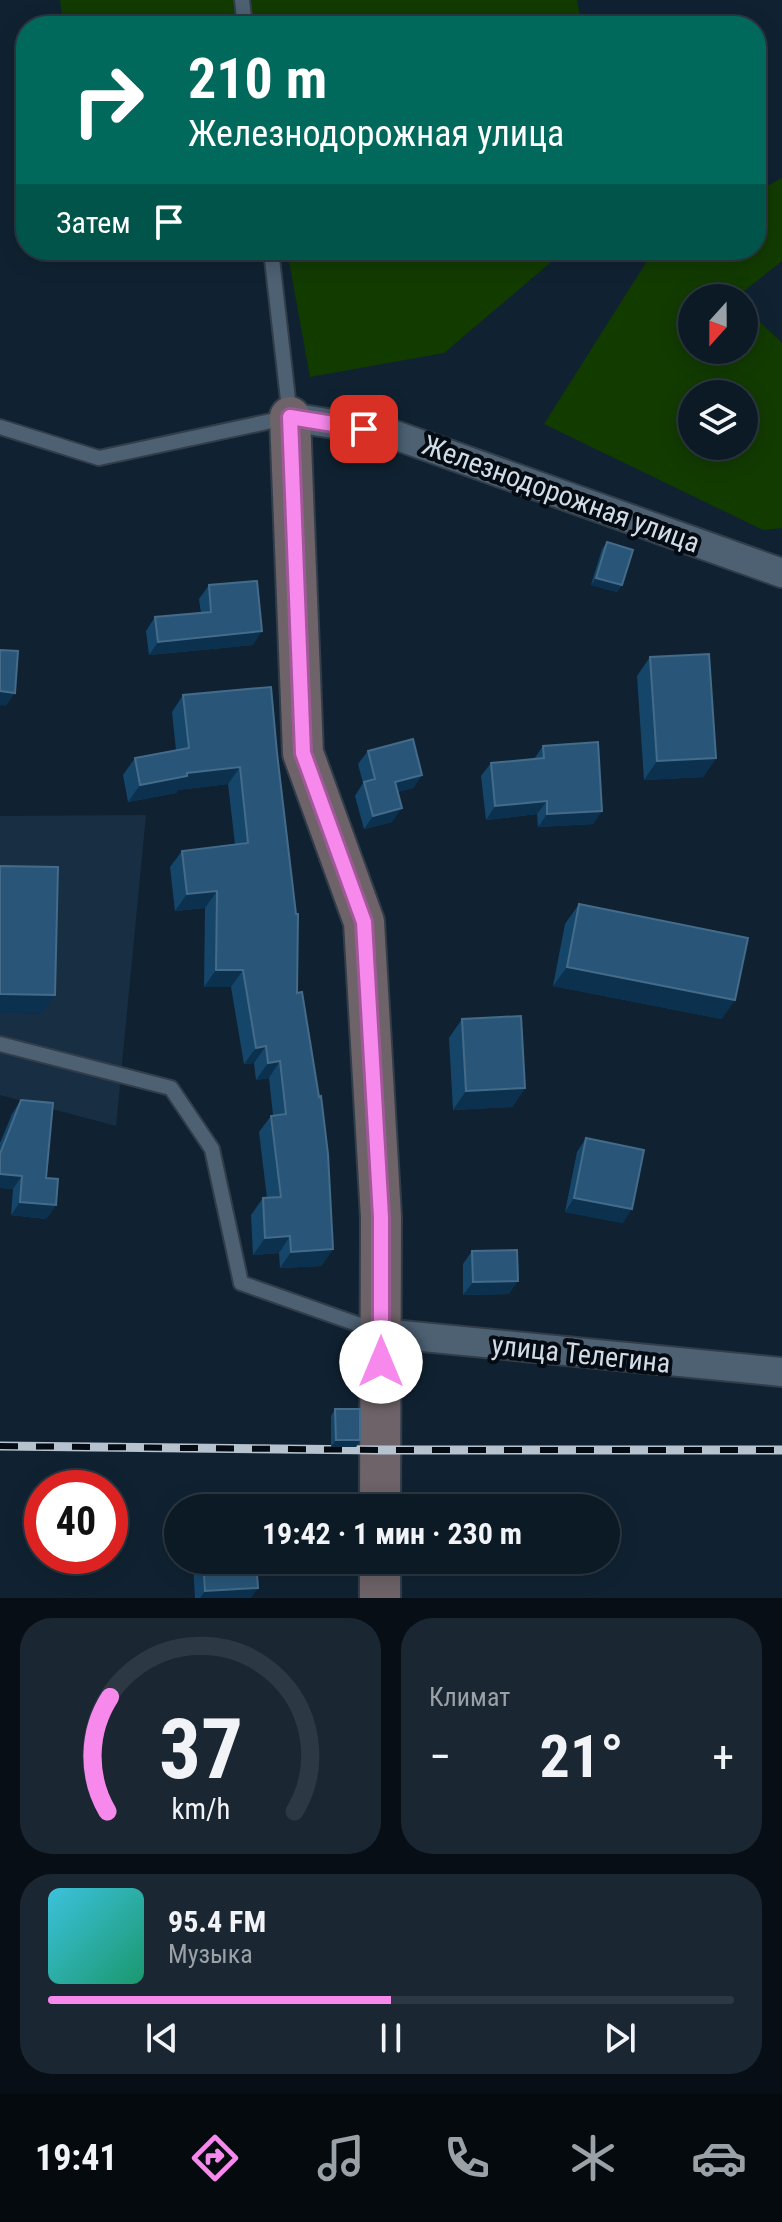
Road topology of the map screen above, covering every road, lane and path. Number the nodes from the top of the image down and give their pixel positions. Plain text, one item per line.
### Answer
1 (272, 260) edge
2 (290, 417) junction
3 (0, 427) edge
4 (782, 573) edge
5 (0, 1044) edge
6 (381, 1333) junction
7 (782, 1372) edge
8 (380, 1494) edge
9 (380, 1574) edge
10 (380, 1598) edge

1 - 2 lane
2 - 3 lane
2 - 4 street, Железнодорожная улица
2 - 6 street
5 - 6 lane
6 - 7 street, улица Телегина
6 - 8 street
9 - 10 street

